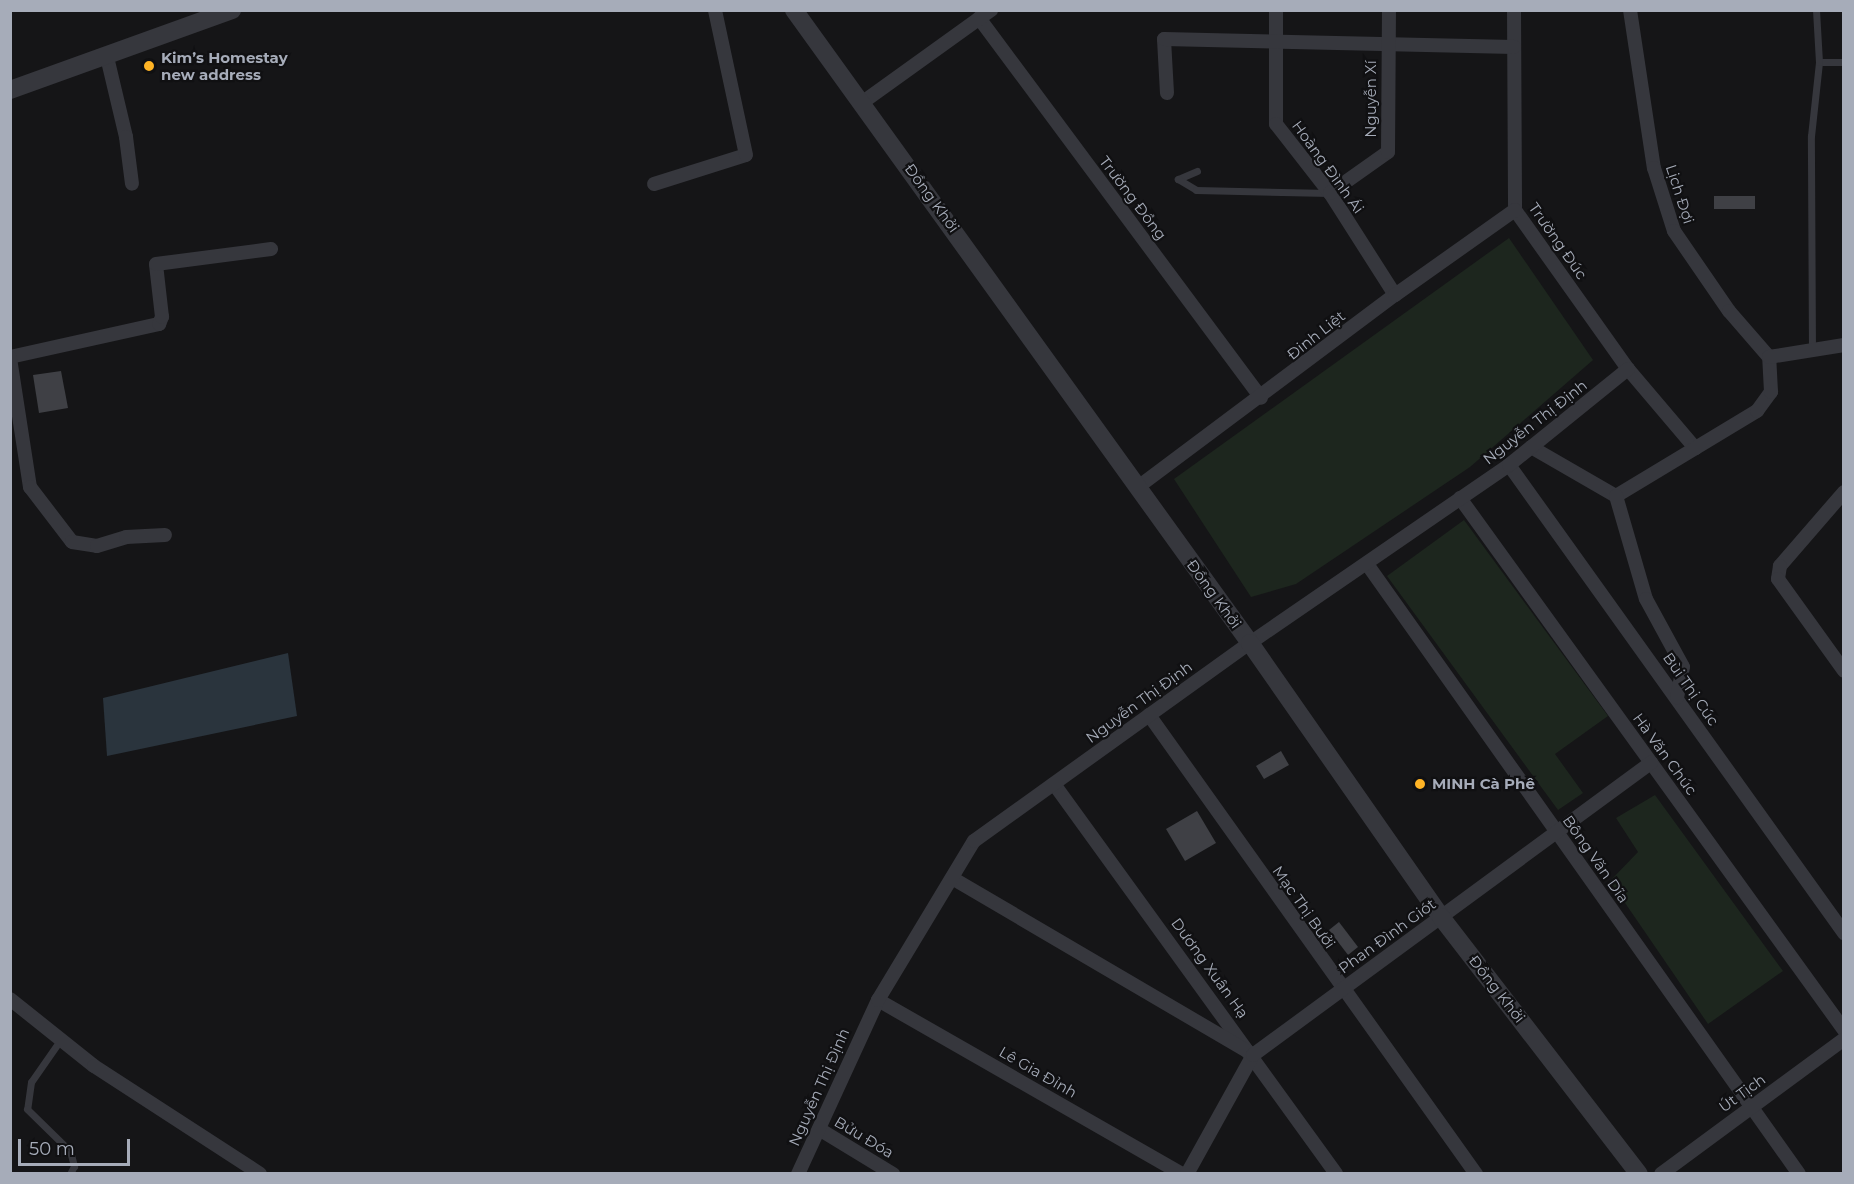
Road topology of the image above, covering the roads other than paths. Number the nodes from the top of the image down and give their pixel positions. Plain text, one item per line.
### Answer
1 (232, 10) edge
2 (715, 10) edge
3 (794, 10) edge
4 (1267, 10) edge
5 (1276, 10) edge
6 (1389, 10) edge
7 (1514, 10) edge
8 (1630, 10) edge
9 (1816, 10) edge
10 (985, 14) edge
11 (1278, 42) junction
12 (1388, 46) junction
13 (1514, 47) junction
14 (107, 57) junction
15 (1820, 62) junction
16 (1844, 62) edge
17 (10, 90) edge
18 (1167, 93) dead end
19 (863, 102) junction
20 (1197, 171) dead end
21 (132, 184) dead end
22 (654, 184) dead end
23 (1330, 193) junction
24 (1515, 210) junction
25 (271, 249) dead end
26 (1395, 295) junction
27 (1844, 345) edge
28 (1812, 351) junction
29 (1769, 357) junction
30 (10, 358) edge
31 (1628, 369) junction
32 (1261, 398) junction
33 (1531, 447) junction
34 (1695, 448) junction
35 (1509, 465) junction
36 (1138, 487) junction
37 (1844, 492) edge
38 (1616, 496) junction
39 (1460, 498) junction
40 (165, 535) dead end
41 (1367, 564) junction
42 (1250, 643) junction
43 (1844, 671) edge
44 (1677, 697) junction
45 (1149, 715) junction
46 (1651, 763) junction
47 (1054, 784) junction
48 (1557, 832) junction
49 (952, 878) junction
50 (1441, 917) junction
51 (1844, 933) edge
52 (1342, 989) junction
53 (10, 999) edge
54 (878, 1000) junction
55 (1844, 1030) edge
56 (1844, 1039) edge
57 (61, 1040) junction
58 (1253, 1055) junction
59 (1751, 1106) junction
60 (819, 1129) junction
61 (70, 1173) edge
62 (260, 1173) edge
63 (798, 1173) edge
64 (893, 1173) edge
65 (1185, 1173) edge
66 (1336, 1173) edge
67 (1476, 1173) edge
68 (1639, 1173) edge
69 (1661, 1173) edge
70 (1799, 1173) edge

1 - 14 street
2 - 22 street
3 - 19 street, Đồng Khởi
4 - 11 street
5 - 11 street, Hoàng Đình Ái
6 - 12 street, Nguyễn Xí
7 - 13 street, Trường Đúc
8 - 29 street, Lịch Đợi
9 - 15 lane
10 - 19 street
10 - 32 street, Trường Đồng
11 - 12 street
11 - 18 street
11 - 23 street, Hoàng Đình Ái
12 - 13 street
12 - 23 street, Nguyễn Xí
13 - 24 street, Trường Đúc
14 - 17 street
14 - 21 street
15 - 16 lane
15 - 28 lane
19 - 36 street, Đồng Khởi
20 - 23 lane
23 - 26 street, Hoàng Đình Ái
24 - 26 street, Đinh Liệt
24 - 31 street, Trường Đúc
25 - 30 street
26 - 32 street, Đinh Liệt
27 - 28 street
28 - 29 street
29 - 34 street
30 - 40 street
31 - 33 street, Nguyễn Thị Định
31 - 34 street, Trường Đúc
32 - 36 street, Đinh Liệt
33 - 35 street, Nguyễn Thị Định
33 - 38 street
34 - 38 street
35 - 39 street, Nguyễn Thị Định
35 - 44 street, Bùi Thị Cúc
36 - 42 street, Đồng Khởi
37 - 43 street
38 - 44 street
39 - 41 street, Nguyễn Thị Định
39 - 46 street, Hà Văn Chúc
41 - 42 street, Nguyễn Thị Định
41 - 48 street, Bông Văn Dĩa
42 - 45 street, Nguyễn Thị Định
42 - 50 street, Đồng Khởi
44 - 51 street, Bùi Thị Cúc
45 - 47 street, Nguyễn Thị Định
45 - 52 street, Mạc Thị Bưởi
46 - 48 street, Phan Đình Giót
46 - 55 street, Hà Văn Chúc
47 - 49 street, Nguyễn Thị Định
47 - 58 street, Dương Xuân Hạ
48 - 50 street, Phan Đình Giót
48 - 59 street, Bông Văn Dĩa
49 - 54 street, Nguyễn Thị Định
49 - 58 street
50 - 52 street, Phan Đình Giót
50 - 68 street, Đồng Khởi
52 - 58 street, Phan Đình Giót
52 - 67 street, Mạc Thị Bưởi
53 - 57 street
54 - 60 street, Nguyễn Thị Định
54 - 65 street, Lê Gia Đỉnh
56 - 59 street, Út Tịch
57 - 61 lane
57 - 62 street
58 - 65 street, Phan Đình Giót
58 - 66 street, Dương Xuân Hạ
59 - 69 street, Út Tịch
59 - 70 street, Bông Văn Dĩa
60 - 63 street, Nguyễn Thị Định
60 - 64 street, Bửu Đóa

